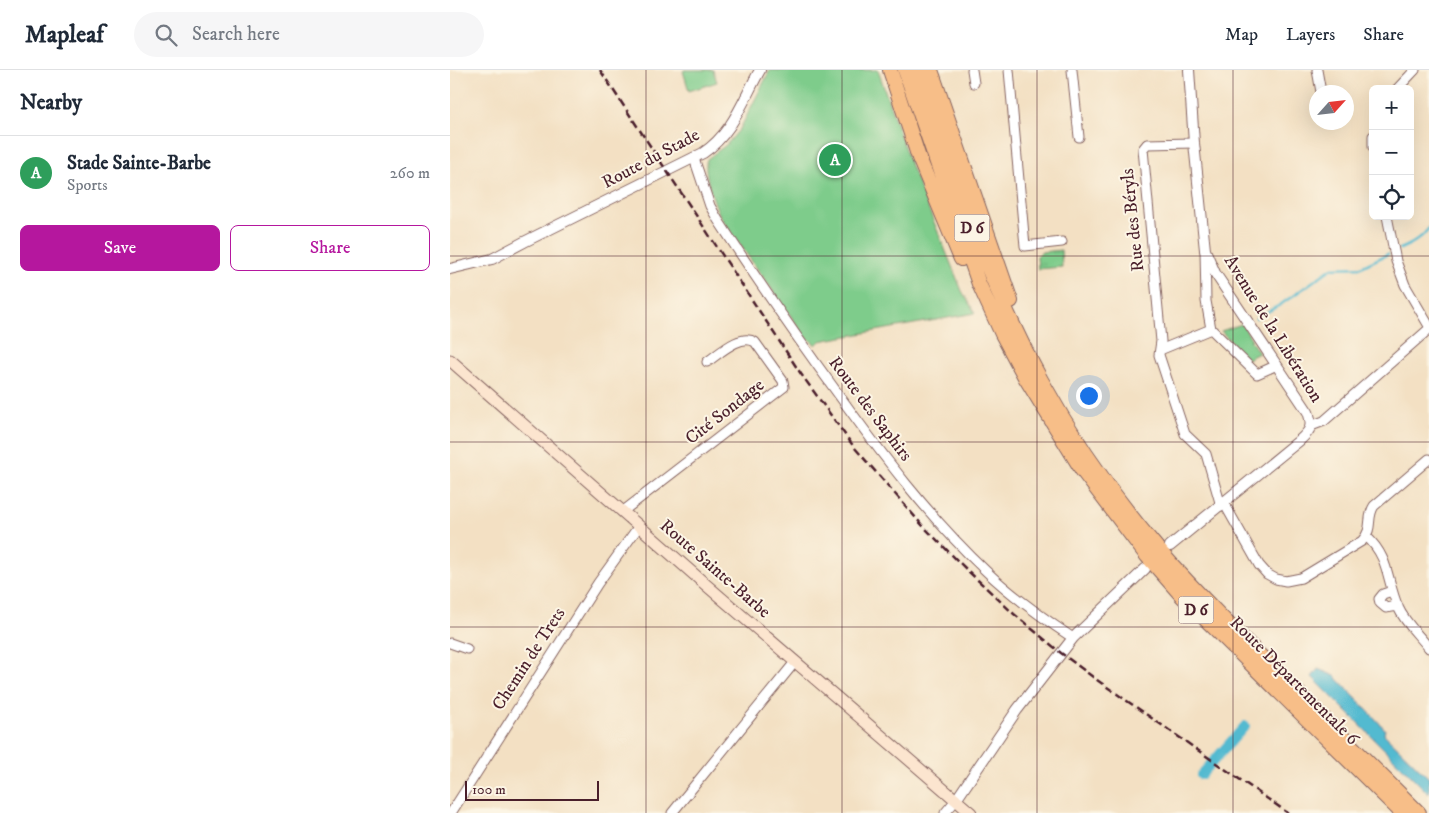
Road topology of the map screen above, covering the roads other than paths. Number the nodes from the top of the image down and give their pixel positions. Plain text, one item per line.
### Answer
1 (760, 70) edge
2 (890, 70) edge
3 (905, 70) edge
4 (918, 70) edge
5 (931, 70) edge
6 (972, 70) edge
7 (1009, 70) edge
8 (1072, 70) edge
9 (1189, 70) edge
10 (1317, 70) edge
11 (1415, 70) edge
12 (974, 83) dead end
13 (1320, 85) edge
14 (1402, 85) edge
15 (1079, 137) dead end
16 (1194, 143) junction
17 (694, 158) junction
18 (1388, 220) edge
19 (524, 242) junction
20 (1062, 242) dead end
21 (1205, 250) junction
22 (450, 262) edge
23 (450, 269) edge
24 (1429, 328) edge
25 (1211, 329) junction
26 (1161, 345) junction
27 (451, 361) edge
28 (706, 362) dead end
29 (1277, 365) junction
30 (1025, 377) junction
31 (1041, 381) junction
32 (1311, 426) junction
33 (1429, 458) edge
34 (1222, 504) junction
35 (622, 512) junction
36 (639, 526) junction
37 (1366, 536) junction
38 (1170, 546) dead end
39 (1145, 568) dead end
40 (1392, 591) junction
41 (1398, 606) junction
42 (1073, 638) junction
43 (450, 643) edge
44 (1429, 648) edge
45 (467, 649) dead end
46 (795, 662) junction
47 (956, 800) junction
48 (451, 813) edge
49 (672, 813) edge
50 (945, 813) edge
51 (971, 813) edge
52 (1402, 813) edge
53 (1419, 813) edge

1 - 17 street, Route du Stade
2 - 30 highway
3 - 30 highway, D 6
4 - 31 highway, D 6
5 - 31 highway
6 - 12 street
7 - 20 street
8 - 15 street
9 - 16 street, Avenue de la Libération
10 - 13 street
11 - 14 street
16 - 21 street, Avenue de la Libération
16 - 26 street, Rue des Béryls
17 - 19 street, Route du Stade
17 - 42 street, Route des Saphirs
18 - 24 street
19 - 22 street, Route du Stade
19 - 23 street, Route du Stade
21 - 25 street
21 - 29 street, Avenue de la Libération
24 - 32 street
25 - 26 street
25 - 29 street
26 - 34 street
27 - 35 main road, Route Sainte-Barbe
28 - 35 street, Cité Sondage
29 - 32 street, Avenue de la Libération
30 - 52 highway, Route Départementale 6 / D 6
31 - 53 highway, Route Départementale 6 / D 6
32 - 34 street
33 - 37 street
34 - 37 street
34 - 38 street
35 - 36 main road, Route Sainte-Barbe
36 - 46 main road, Route Sainte-Barbe
36 - 48 street, Chemin de Trets
37 - 40 street
39 - 42 street
40 - 41 street
40 - 41 street
41 - 44 street
42 - 47 street
43 - 45 street
46 - 47 main road, Route Sainte-Barbe
46 - 49 street
47 - 50 street
47 - 51 main road, Route Sainte-Barbe

